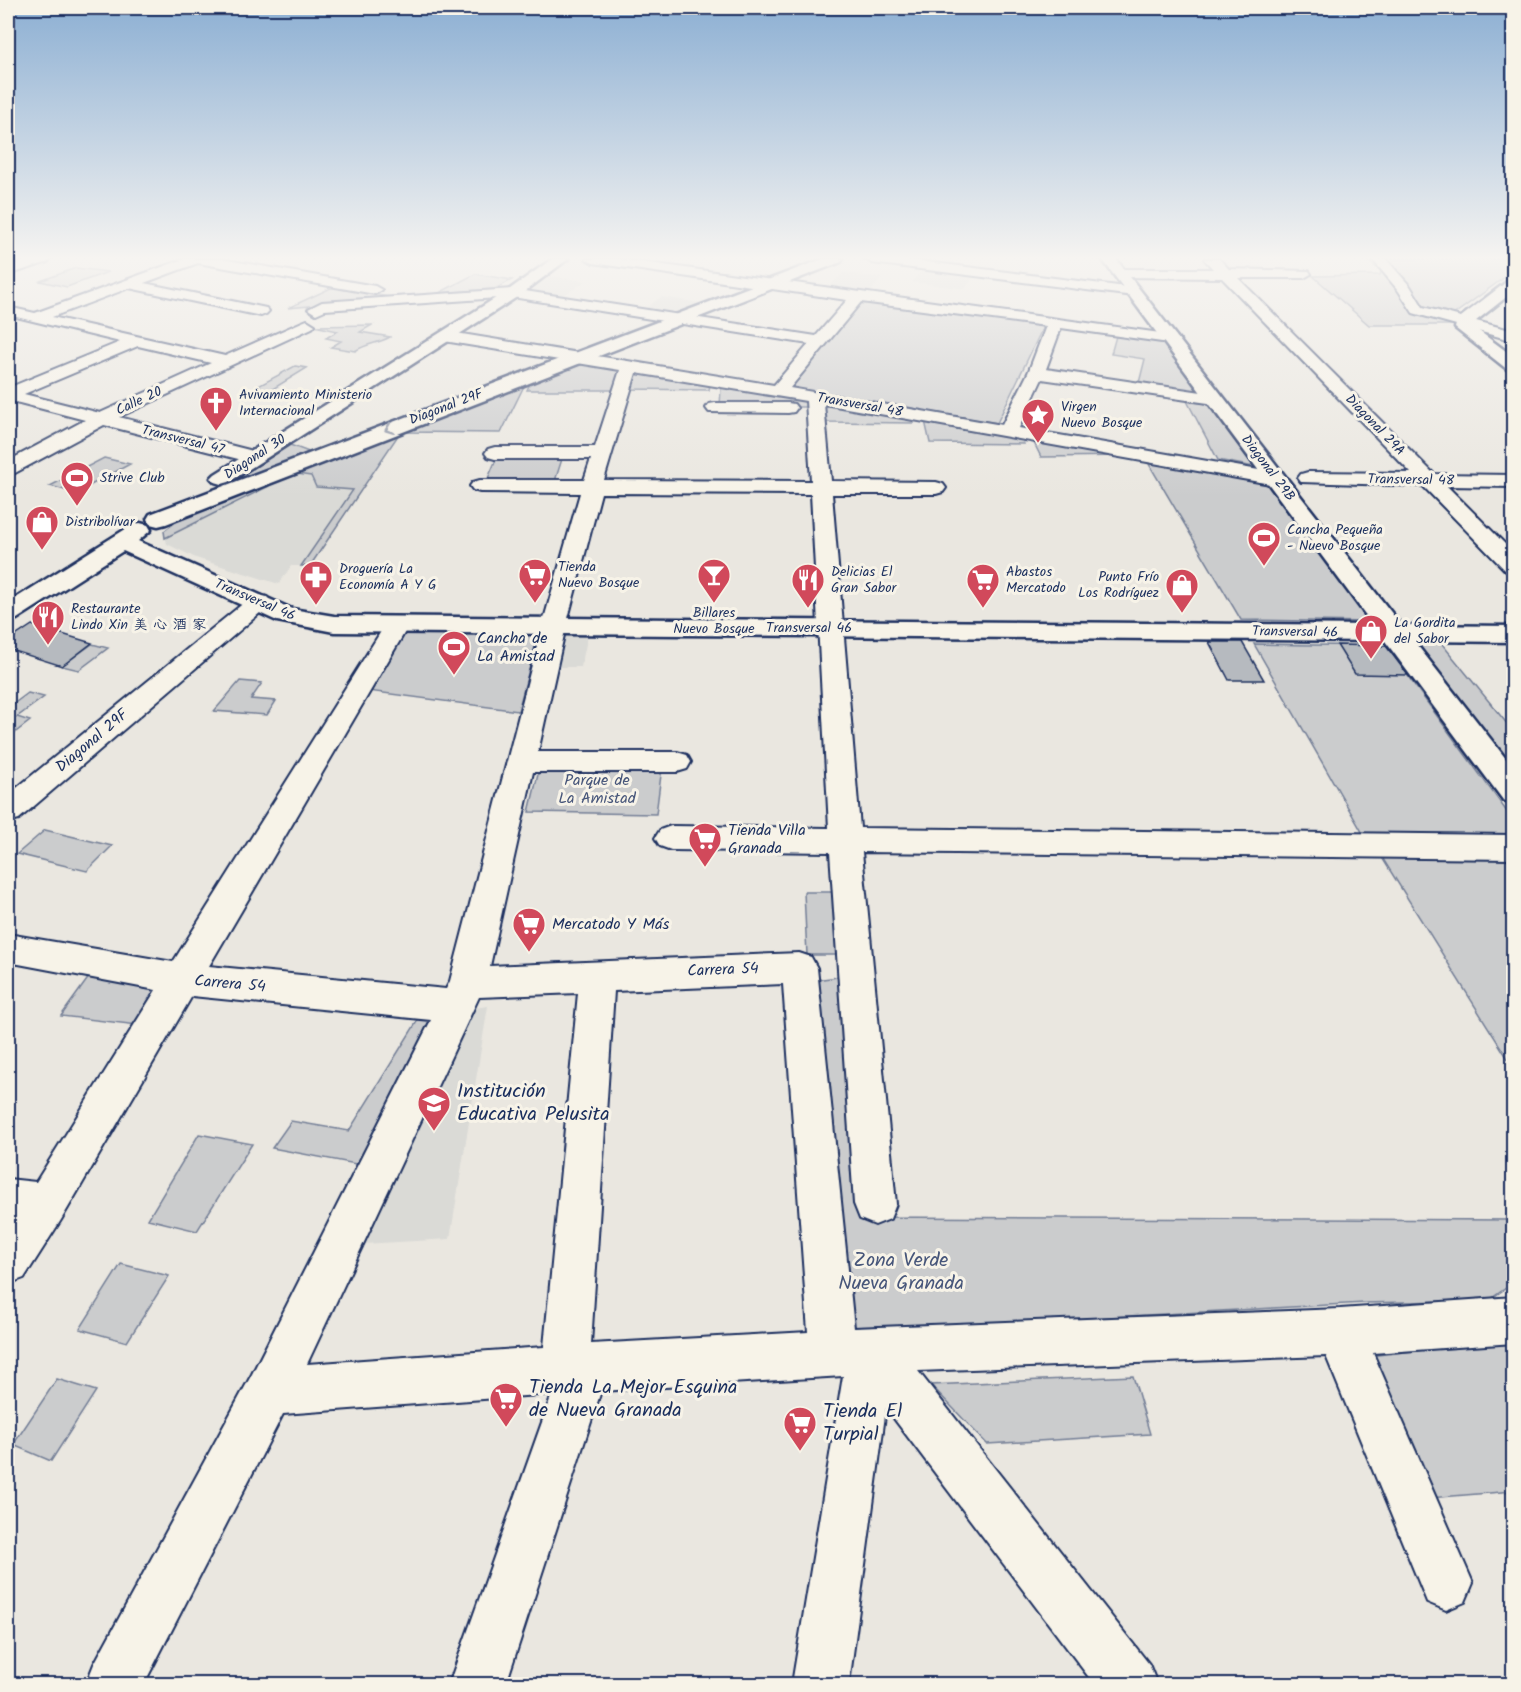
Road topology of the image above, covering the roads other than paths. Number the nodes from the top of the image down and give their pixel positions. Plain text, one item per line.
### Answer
1 (122, 338) edge
2 (277, 338) edge
3 (441, 338) edge
4 (456, 338) edge
5 (628, 338) edge
6 (801, 338) edge
7 (823, 338) edge
8 (1050, 338) edge
9 (1169, 338) edge
10 (1289, 338) edge
11 (1474, 338) edge
12 (135, 341) junction
13 (820, 341) junction
14 (576, 358) junction
15 (225, 361) junction
16 (1514, 366) edge
17 (629, 367) junction
18 (1036, 373) junction
19 (778, 391) junction
20 (8, 395) edge
21 (1215, 399) junction
22 (816, 403) junction
23 (715, 408) dead end
24 (101, 419) junction
25 (1008, 430) junction
26 (495, 453) dead end
27 (602, 453) junction
28 (254, 457) junction
29 (8, 470) edge
30 (1308, 478) dead end
31 (1276, 479) junction
32 (1430, 481) junction
33 (1514, 482) edge
34 (480, 486) dead end
35 (592, 487) junction
36 (820, 487) junction
37 (936, 488) dead end
38 (158, 519) junction
39 (121, 542) junction
40 (1514, 566) edge
41 (259, 602) junction
42 (10, 609) edge
43 (397, 625) junction
44 (554, 626) junction
45 (831, 628) junction
46 (1394, 633) junction
47 (1514, 634) edge
48 (522, 762) junction
49 (677, 762) dead end
50 (1514, 792) edge
51 (8, 810) edge
52 (671, 838) dead end
53 (845, 841) junction
54 (1514, 847) edge
55 (8, 948) edge
56 (597, 976) junction
57 (180, 979) junction
58 (461, 994) junction
59 (27, 1202) edge
60 (875, 1204) dead end
61 (8, 1262) edge
62 (1514, 1320) edge
63 (1340, 1332) junction
64 (852, 1352) junction
65 (576, 1369) junction
66 (269, 1391) junction
67 (1446, 1583) dead end
68 (114, 1684) edge
69 (477, 1684) edge
70 (820, 1684) edge
71 (1129, 1684) edge

1 - 12 street
2 - 15 street, Calle 20
3 - 28 street, Diagonal 30
4 - 14 street, Transversal 48
5 - 14 street, Diagonal 29F
6 - 13 street
7 - 13 street
8 - 18 street
9 - 21 street, Diagonal 29B
10 - 32 street, Diagonal 29A
11 - 16 street
12 - 15 street
12 - 20 street
13 - 19 street
14 - 17 street, Transversal 48
14 -> 38 street, Diagonal 29F
15 - 24 street, Calle 20
17 - 19 street, Transversal 48
17 - 27 street
18 - 21 street
18 - 25 street
19 - 22 street, Transversal 48
20 - 24 street, Transversal 47
21 - 31 street, Diagonal 29B
22 - 23 street
22 - 25 street, Transversal 48
22 - 36 street
24 - 28 street, Transversal 47
24 - 29 street, Calle 20
25 - 31 street, Transversal 48
26 - 27 street
27 - 35 street
28 - 38 street, Diagonal 30
30 - 32 street, Transversal 48
31 - 46 street, Diagonal 29B
32 - 33 street, Transversal 48
32 - 40 street, Diagonal 29A
34 - 35 street
35 - 36 street
35 - 44 street
36 - 37 street
36 - 45 street
38 - 39 street, Diagonal 30
39 - 41 street, Transversal 46
39 - 42 street, Diagonal 30
41 - 43 street, Transversal 46
41 - 51 street, Diagonal 29F
43 - 44 street, Transversal 46
43 - 57 street
44 - 45 street, Transversal 46
44 - 48 street
45 - 46 street, Transversal 46
45 - 53 street
46 - 47 street, Transversal 46
46 - 50 street, Diagonal 29B
48 - 49 street
48 - 58 street
52 - 53 street
53 - 54 street
53 - 60 street
55 - 57 street, Carrera 54
56 - 58 street, Carrera 54
56 - 64 street, Carrera 54
56 - 65 street
57 - 58 street, Carrera 54
57 - 59 street
58 - 66 street
59 - 61 street
62 - 63 street
63 - 64 street
63 - 67 street
64 - 65 street
64 - 70 street
64 - 71 street
65 - 66 street
65 - 69 street
66 - 68 street

